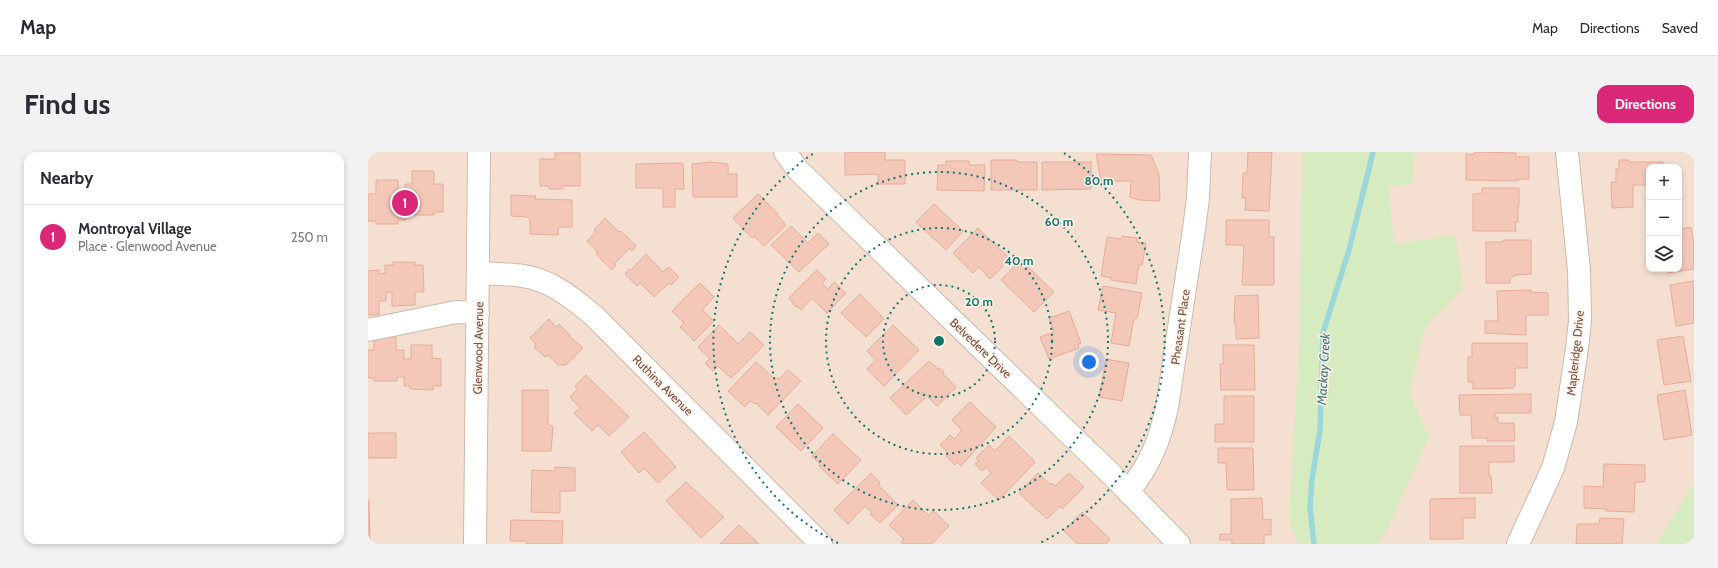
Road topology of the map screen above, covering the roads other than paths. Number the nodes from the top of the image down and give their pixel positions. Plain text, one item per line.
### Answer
1 (479, 152) edge
2 (785, 152) edge
3 (1200, 152) edge
4 (1567, 152) edge
5 (479, 273) junction
6 (478, 313) junction
7 (368, 330) edge
8 (1128, 492) junction
9 (475, 544) edge
10 (821, 544) edge
11 (1179, 544) edge
12 (1518, 544) edge

1 - 5 street, Glenwood Avenue
2 - 8 street, Belvedere Drive
3 - 8 street, Pheasant Place
4 - 12 street, Mapleridge Drive
5 - 6 street, Glenwood Avenue
5 - 10 street, Ruthina Avenue
6 - 7 street
6 - 9 street, Glenwood Avenue
8 - 11 street, Belvedere Drive

